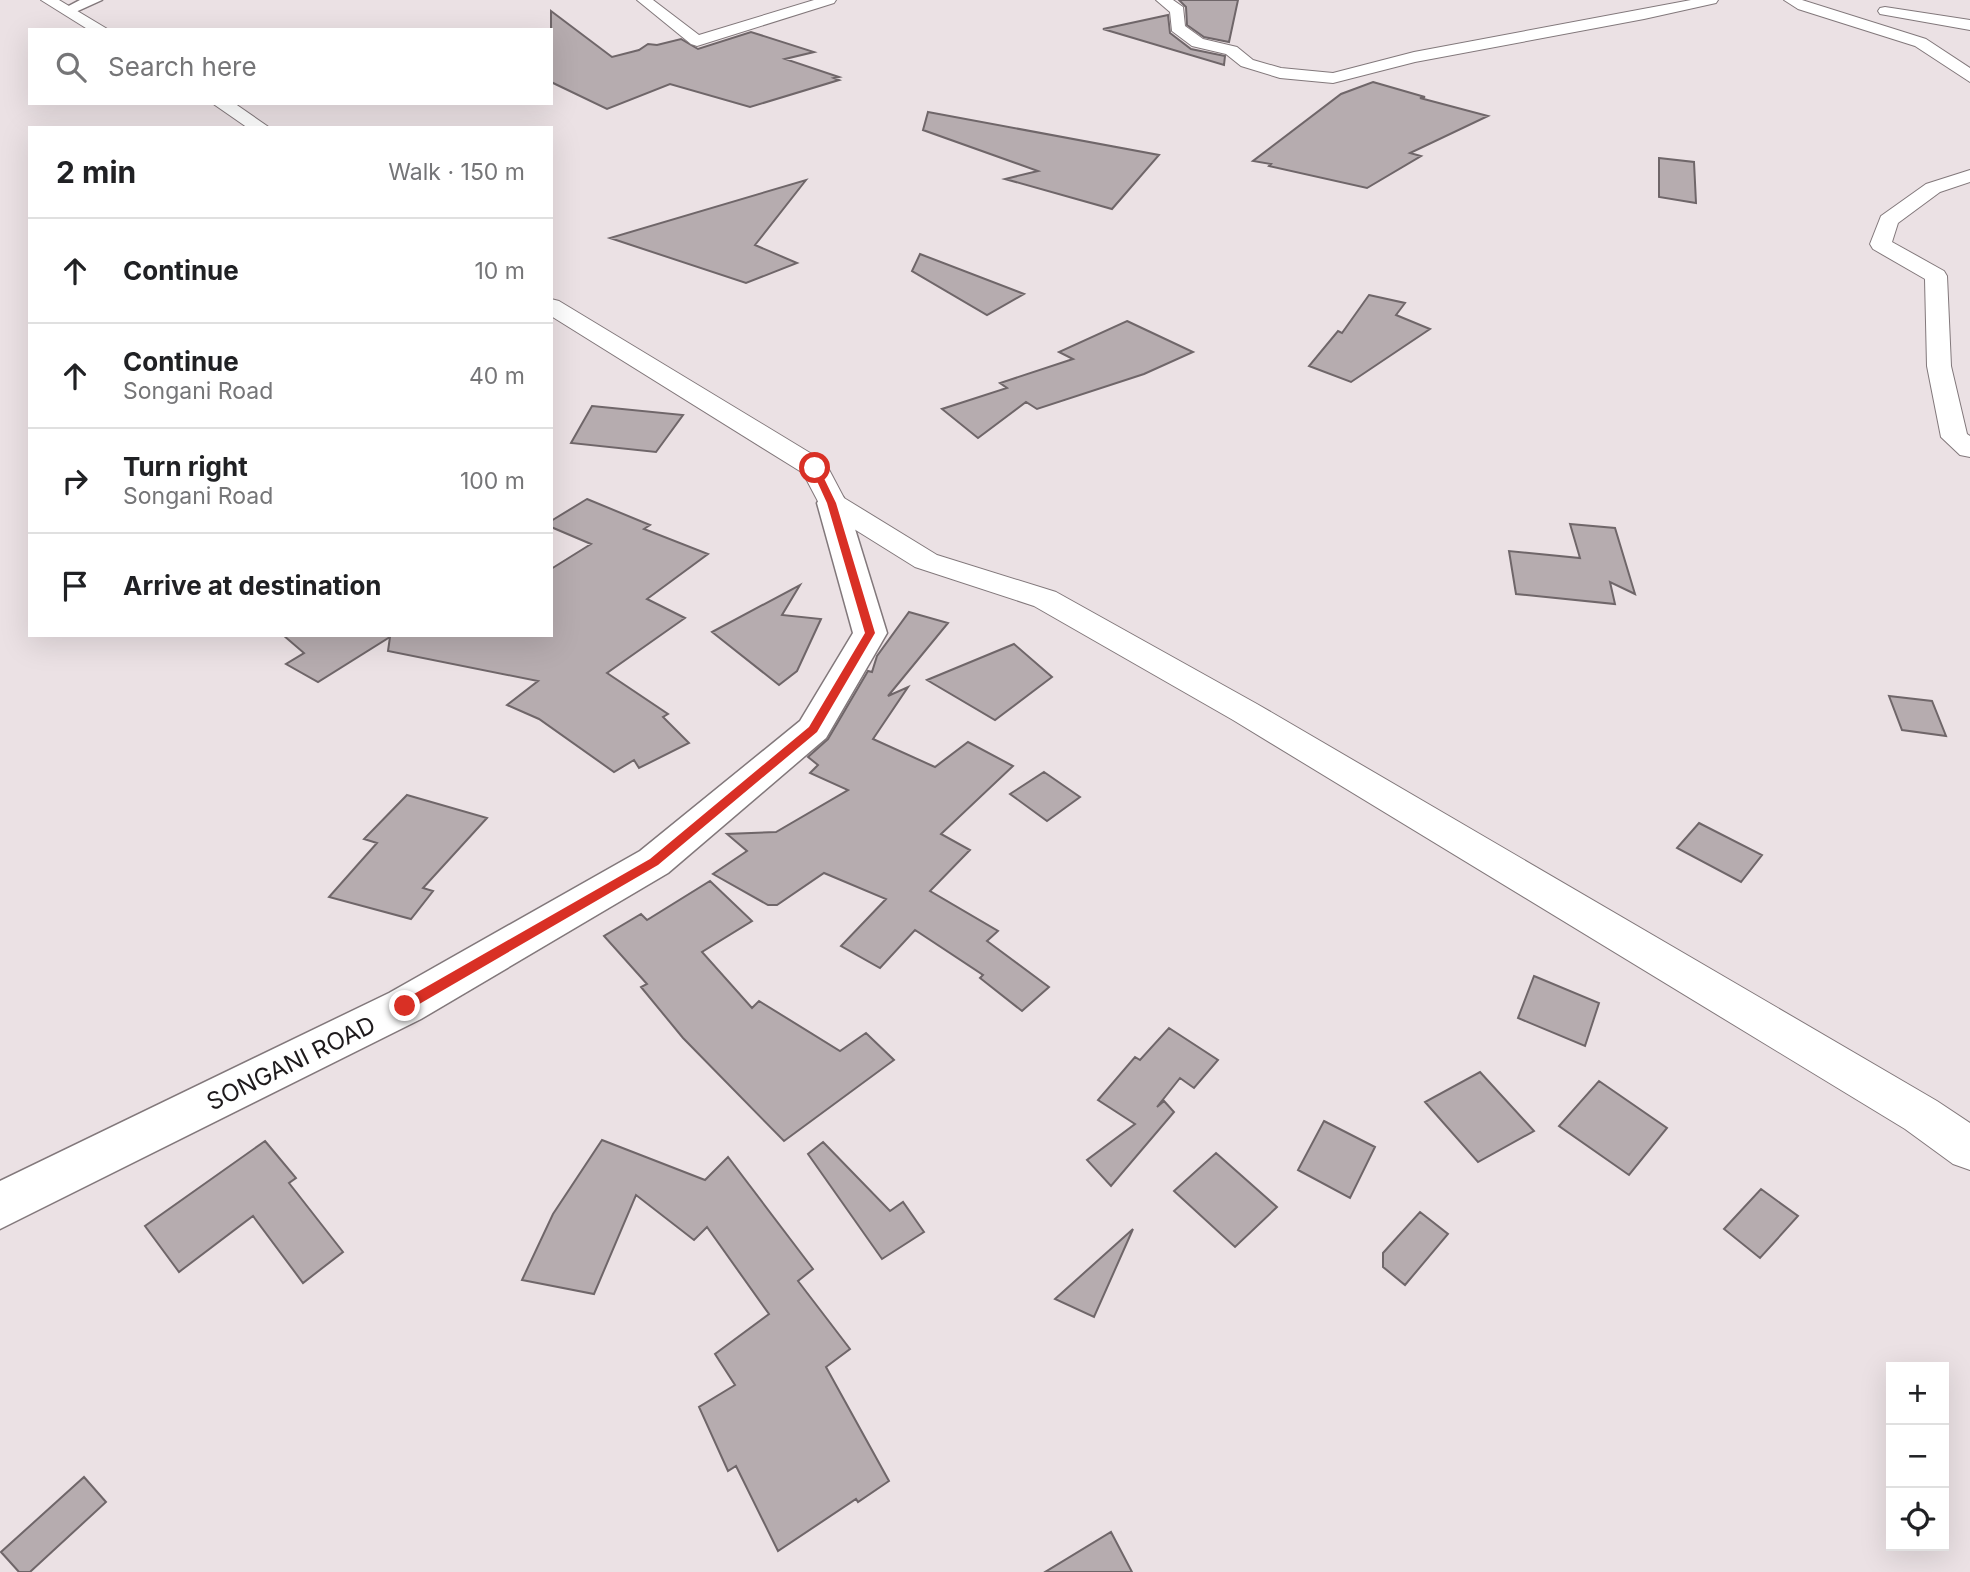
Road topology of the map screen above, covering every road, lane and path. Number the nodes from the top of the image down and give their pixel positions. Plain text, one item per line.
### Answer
1 (48, 0) edge
2 (94, 0) edge
3 (644, 0) edge
4 (829, 0) edge
5 (1163, 0) edge
6 (1711, 0) edge
7 (1791, 0) edge
8 (1815, 0) edge
9 (69, 10) junction
10 (1970, 25) edge
11 (99, 28) edge
12 (1970, 77) edge
13 (224, 105) edge
14 (258, 126) edge
15 (1970, 176) edge
16 (553, 307) edge
17 (1970, 449) edge
18 (832, 503) junction
19 (1970, 1149) edge
20 (0, 1206) edge

1 - 9 street
2 - 9 street
3 - 4 street
5 - 6 street
7 - 12 street
8 - 10 street
9 - 11 street
13 - 14 street
15 - 17 street
16 - 18 street
18 - 19 street
18 - 20 street, SONGANI ROAD

